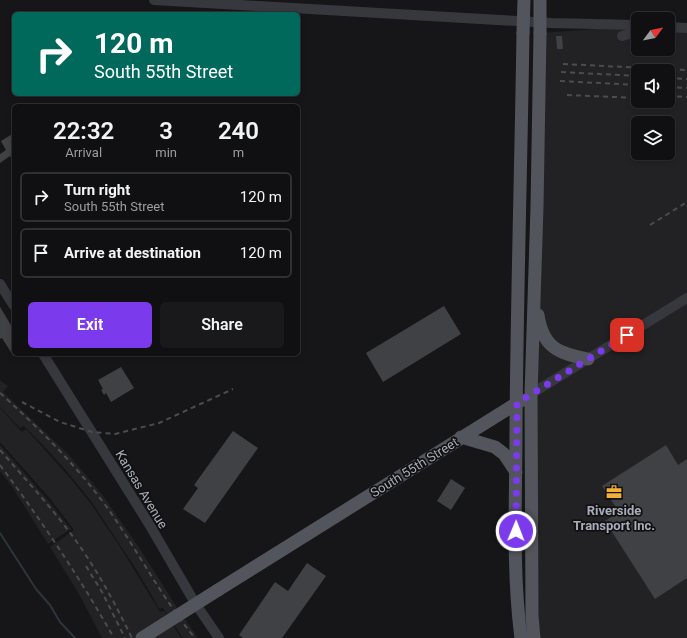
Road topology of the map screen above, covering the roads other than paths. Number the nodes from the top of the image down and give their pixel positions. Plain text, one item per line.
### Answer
1 (154, 0) edge
2 (524, 0) edge
3 (540, 0) edge
4 (631, 25) edge
5 (675, 27) edge
6 (687, 28) edge
7 (631, 34) edge
8 (622, 36) dead end
9 (0, 284) edge
10 (534, 294) junction
11 (687, 298) edge
12 (12, 303) edge
13 (45, 356) edge
14 (588, 359) junction
15 (531, 394) junction
16 (517, 403) junction
17 (461, 437) junction
18 (516, 472) junction
19 (142, 638) edge
20 (219, 638) edge
21 (521, 638) edge
22 (534, 638) edge

1 - 4 street
2 - 16 main road, bridge
3 - 10 main road, bridge
5 - 6 street
7 - 8 street
9 - 12 street
10 - 14 main road
10 - 15 main road
11 - 14 street, South 55th Street
13 - 20 street, Kansas Avenue
14 - 15 street, South 55th Street
15 - 16 main road, South 55th Street
15 - 22 main road
16 - 17 main road, South 55th Street
16 - 18 main road
17 - 18 main road
17 - 19 main road, South 55th Street, bridge
18 - 21 main road

